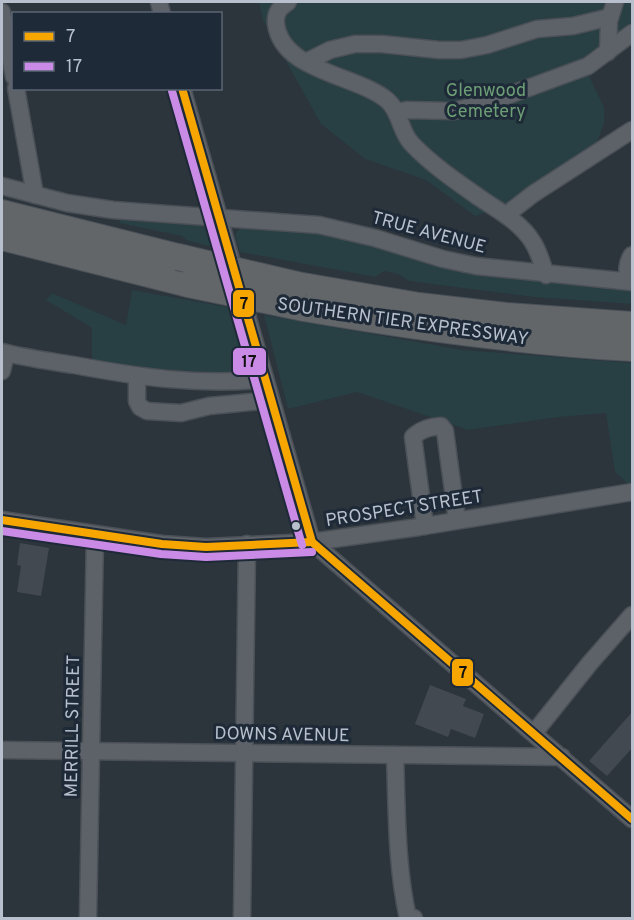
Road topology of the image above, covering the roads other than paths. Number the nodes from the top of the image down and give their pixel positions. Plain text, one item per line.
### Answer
1 (288, 2) edge
2 (613, 9) edge
3 (2, 12) edge
4 (633, 33) edge
5 (608, 52) junction
6 (306, 62) junction
7 (12, 66) edge
8 (16, 90) edge
9 (183, 90) edge
10 (396, 112) junction
11 (633, 130) edge
12 (2, 186) edge
13 (35, 195) junction
14 (2, 213) edge
15 (506, 215) junction
16 (220, 218) junction
17 (2, 237) edge
18 (633, 255) edge
19 (546, 275) junction
20 (631, 282) edge
21 (300, 297) junction
22 (633, 325) edge
23 (633, 348) edge
24 (4, 352) edge
25 (2, 371) edge
26 (137, 377) junction
27 (265, 380) junction
28 (271, 400) junction
29 (633, 492) edge
30 (2, 520) edge
31 (457, 520) junction
32 (425, 526) junction
33 (95, 534) junction
34 (312, 542) junction
35 (247, 544) junction
36 (633, 615) edge
37 (534, 733) junction
38 (2, 750) edge
39 (91, 751) junction
40 (244, 753) junction
41 (395, 755) junction
42 (562, 757) junction
43 (633, 819) edge
44 (88, 918) edge
45 (242, 918) edge
46 (408, 918) edge
47 (414, 918) edge

1 - 6 street
2 - 5 street
2 - 6 street
3 - 7 street
4 - 5 street
5 - 10 street
6 - 10 street
8 - 13 street
9 - 16 street
10 - 15 street
11 - 15 street
12 - 13 street, TRUE AVENUE
13 - 16 street, TRUE AVENUE
14 - 21 highway, SOUTHERN TIER EXPRESSWAY, bridge
15 - 19 street
16 - 19 street, TRUE AVENUE
16 - 27 street
17 - 21 highway, SOUTHERN TIER EXPRESSWAY, bridge
18 - 20 street, TRUE AVENUE
19 - 20 street, TRUE AVENUE
21 - 22 highway, SOUTHERN TIER EXPRESSWAY
21 - 23 highway, SOUTHERN TIER EXPRESSWAY
24 - 25 street
24 - 26 street
26 - 27 street
26 - 28 street
27 - 28 street
28 - 34 street
29 - 31 street, PROSPECT STREET
30 - 33 street, PROSPECT STREET
31 - 32 street, PROSPECT STREET
31 - 32 street
32 - 34 street, PROSPECT STREET
33 - 35 street, PROSPECT STREET
33 - 39 street, MERRILL STREET
34 - 35 street, PROSPECT STREET
34 - 37 street
35 - 40 street
36 - 37 street
37 - 42 street
38 - 39 street, DOWNS AVENUE
39 - 40 street, DOWNS AVENUE
39 - 44 street, MERRILL STREET
40 - 41 street, DOWNS AVENUE
40 - 45 street
41 - 42 street, DOWNS AVENUE
41 - 46 street
42 - 43 street
46 - 47 street

